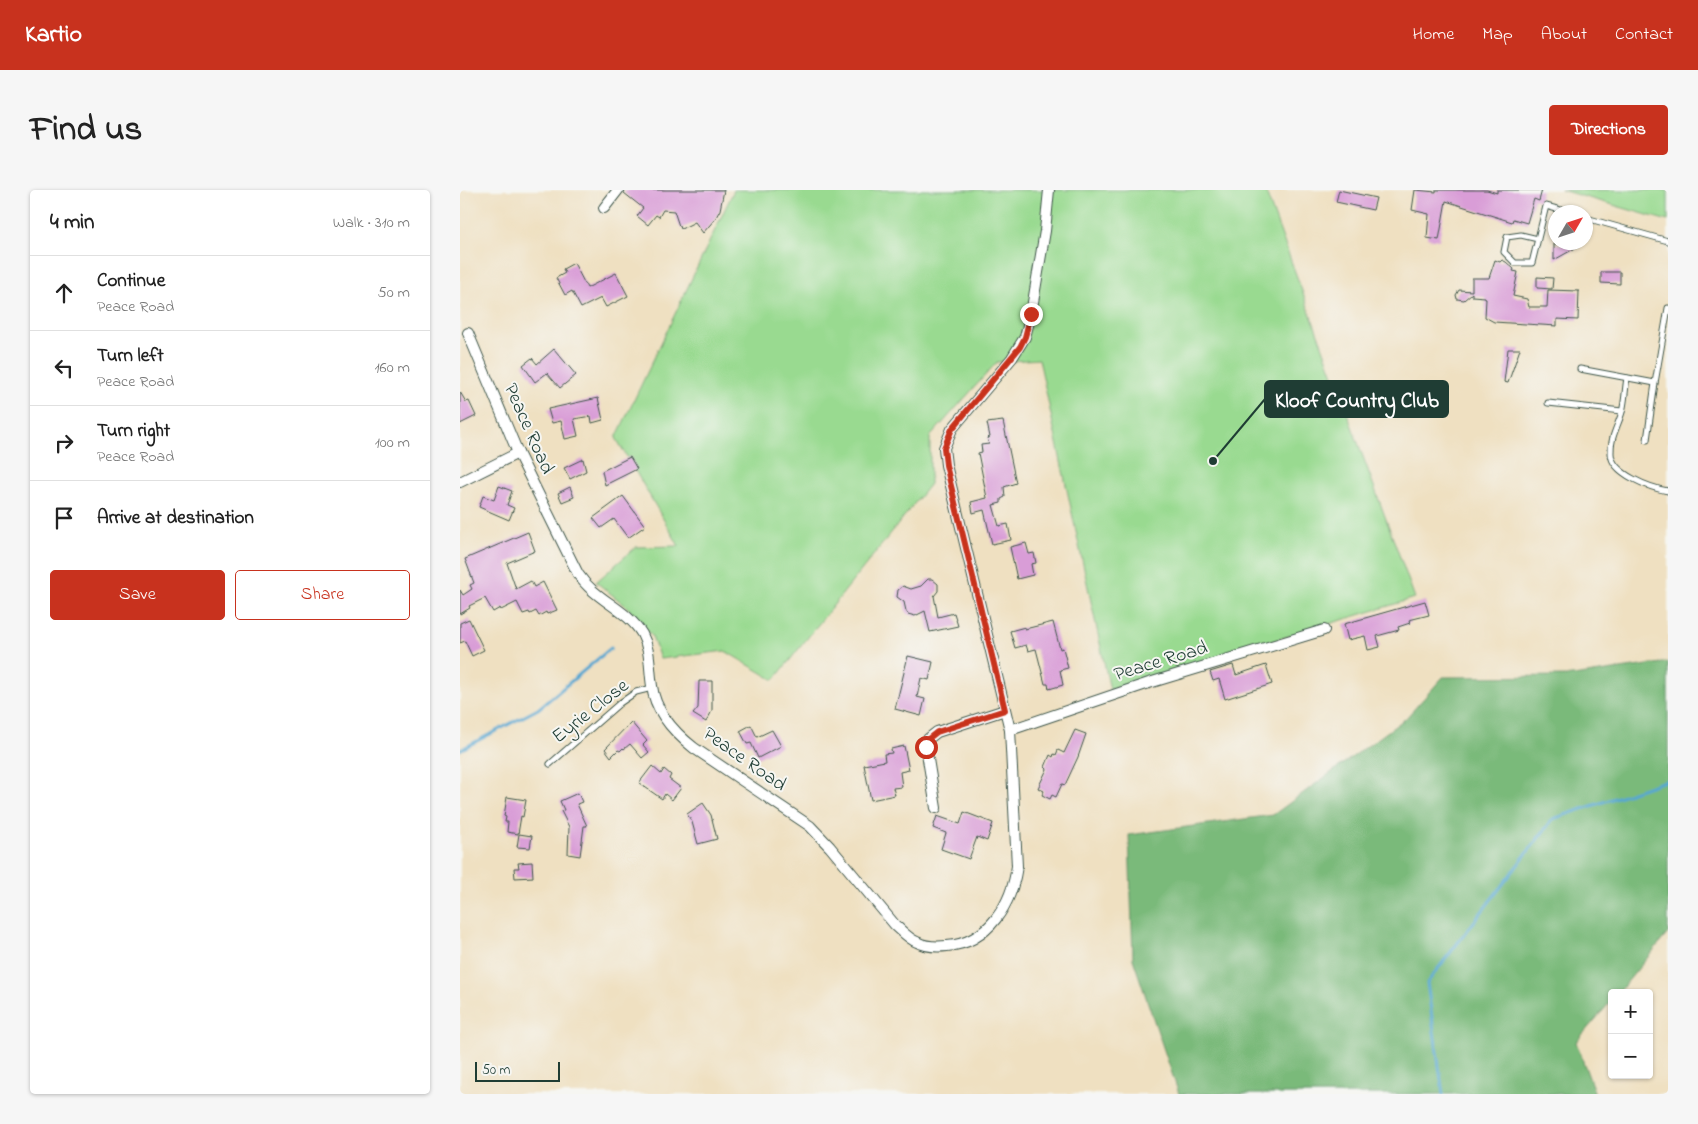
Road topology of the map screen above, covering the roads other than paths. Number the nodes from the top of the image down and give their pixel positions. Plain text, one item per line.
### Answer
1 (618, 190) edge
2 (1049, 190) edge
3 (1548, 207) edge
4 (604, 208) dead end
5 (1593, 220) edge
6 (1538, 239) junction
7 (1668, 241) edge
8 (1668, 308) edge
9 (468, 333) dead end
10 (1580, 369) dead end
11 (1626, 378) junction
12 (1655, 383) junction
13 (1548, 403) dead end
14 (1622, 411) junction
15 (1648, 440) dead end
16 (518, 453) junction
17 (460, 482) edge
18 (1668, 491) edge
19 (1324, 630) dead end
20 (652, 688) junction
21 (1005, 710) junction
22 (1010, 730) junction
23 (550, 764) dead end
24 (936, 808) dead end

1 - 4 street
2 - 21 street, Peace Road
3 - 6 lane
5 - 7 lane
6 - 6 lane
8 - 12 lane
9 - 16 street, Peace Road
10 - 11 lane
11 - 12 lane
11 - 14 lane
12 - 15 lane
13 - 14 lane
14 - 18 lane
16 - 17 street
16 - 20 street, Peace Road
19 - 22 street, Peace Road
20 - 22 street, Peace Road
20 - 23 lane, Eyrie Close
21 - 22 street, Peace Road
21 - 24 street

